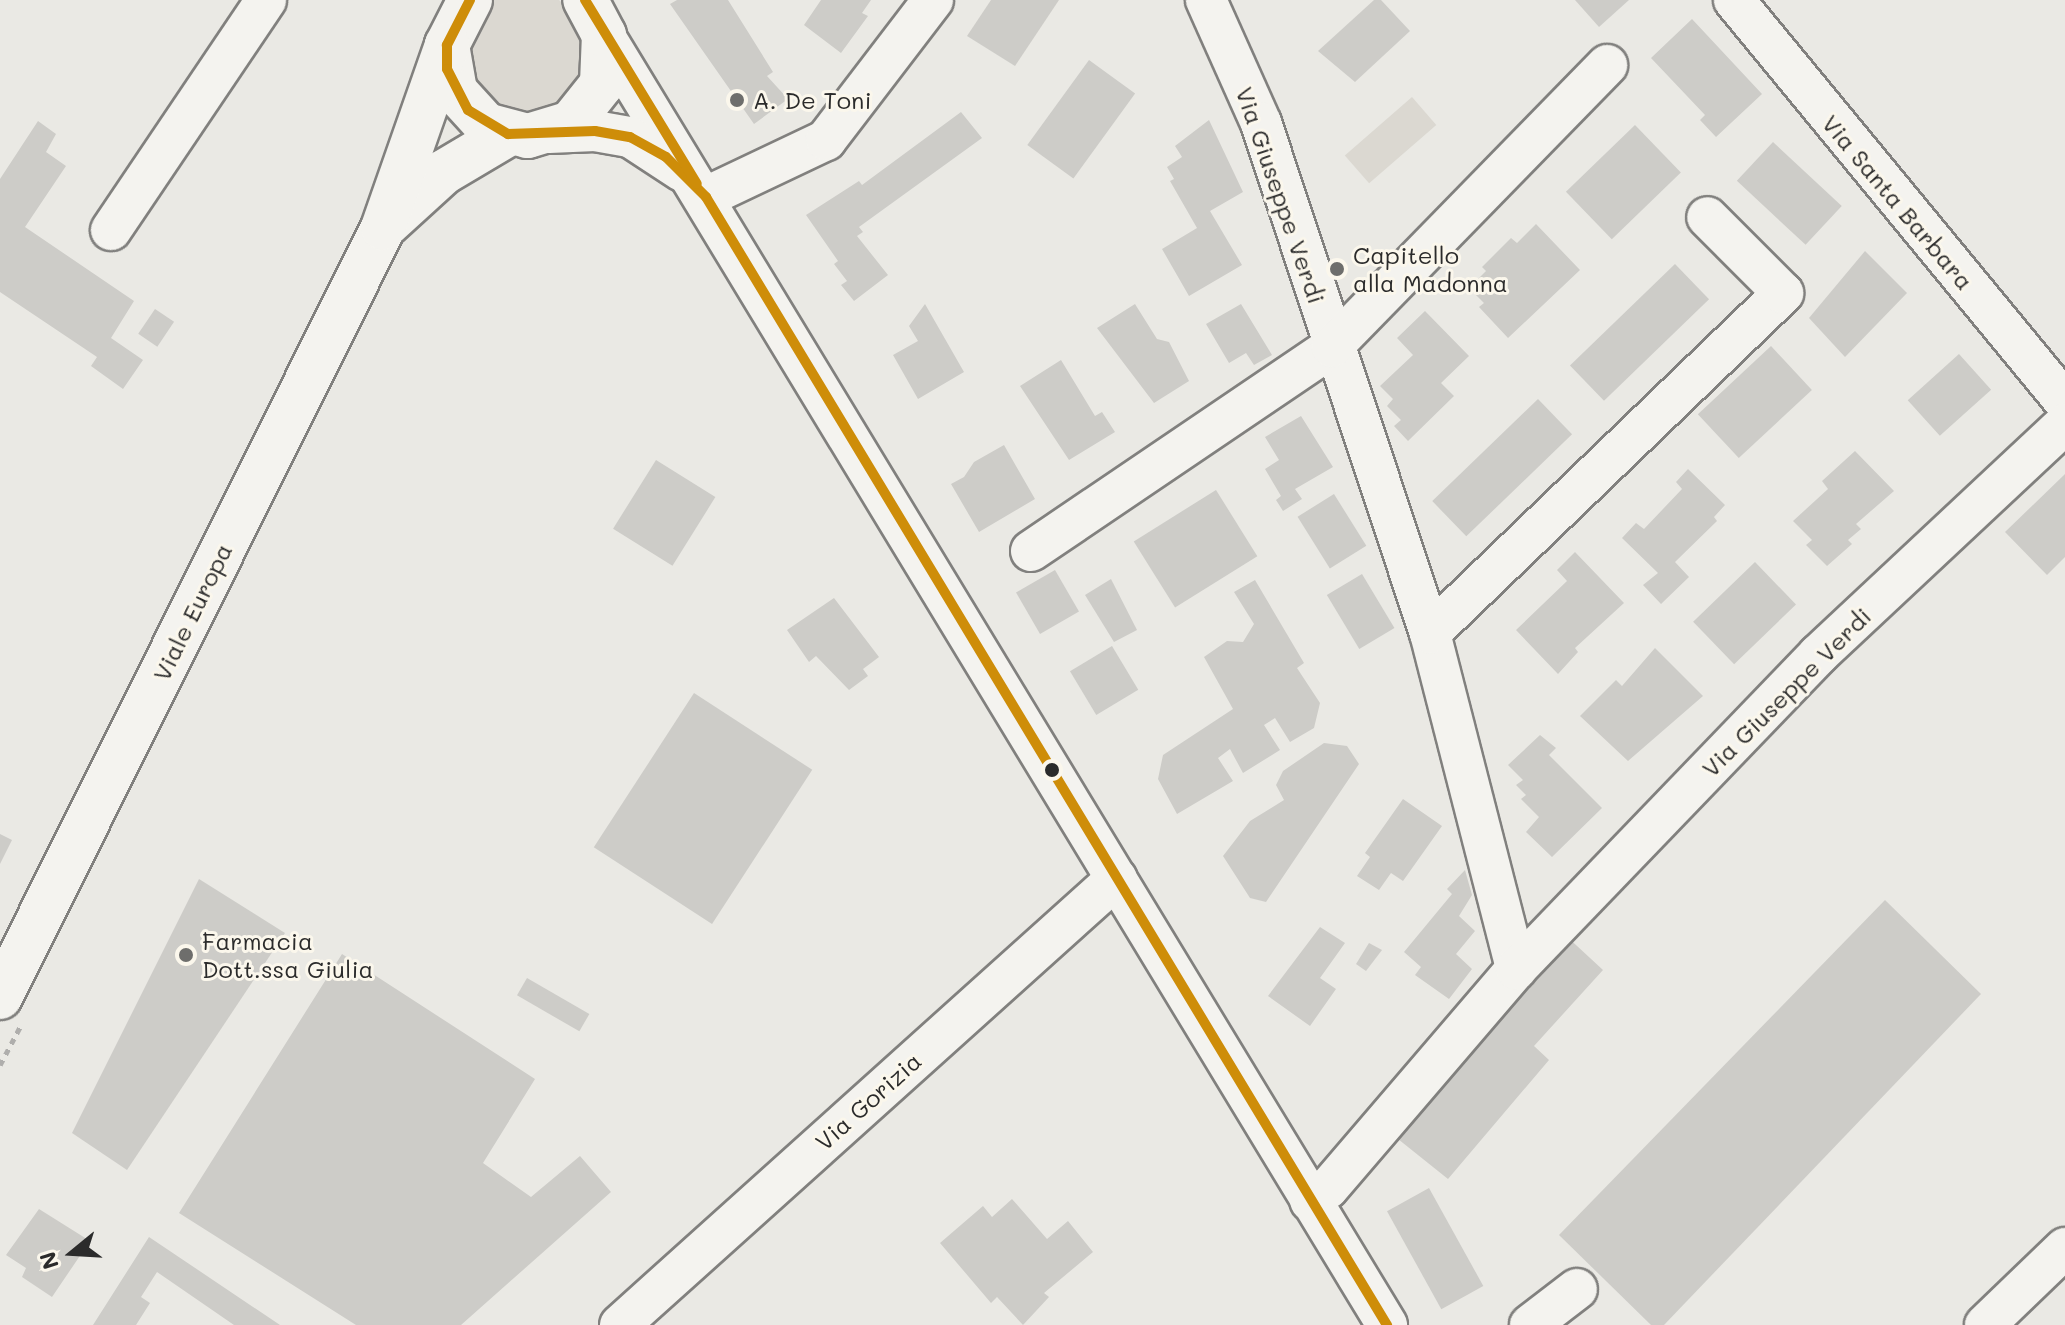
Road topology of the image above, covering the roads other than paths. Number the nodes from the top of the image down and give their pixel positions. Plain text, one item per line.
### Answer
1 (266, 0) edge
2 (470, 0) edge
3 (933, 0) edge
4 (1206, 0) edge
5 (1734, 0) edge
6 (589, 9) edge
7 (447, 45) junction
8 (1607, 65) dead end
9 (528, 134) junction
10 (702, 191) junction
11 (1707, 217) dead end
12 (383, 228) junction
13 (111, 230) dead end
14 (1332, 347) junction
15 (2065, 402) edge
16 (2065, 424) edge
17 (1031, 551) dead end
18 (1430, 633) junction
19 (1117, 878) junction
20 (1516, 969) junction
21 (12, 1006) edge
22 (1310, 1201) junction
23 (2065, 1248) edge
24 (1577, 1289) dead end
25 (620, 1325) edge
26 (1387, 1325) edge
27 (1530, 1325) edge
28 (1985, 1325) edge

1 - 13 street
2 - 7 main road, Viale Europa
3 - 10 street
4 - 14 street, Via Giuseppe Verdi
5 - 15 street, Via Santa Barbara
6 - 9 main road, Viale Europa
6 - 10 street
7 - 9 main road
7 - 12 main road, Viale Europa
8 - 14 street, Via Giuseppe Verdi
9 - 10 street
9 - 12 main road, Viale Europa
10 - 19 street
11 - 18 street
12 - 21 main road, Viale Europa
14 - 17 street, Via Giuseppe Verdi
14 - 18 street, Via Giuseppe Verdi
16 - 20 street, Via Giuseppe Verdi
18 - 20 street, Via Giuseppe Verdi
19 - 22 street
19 - 25 street, Via Gorizia
20 - 22 street, Via Giuseppe Verdi
22 - 26 street
23 - 28 street
24 - 27 street

